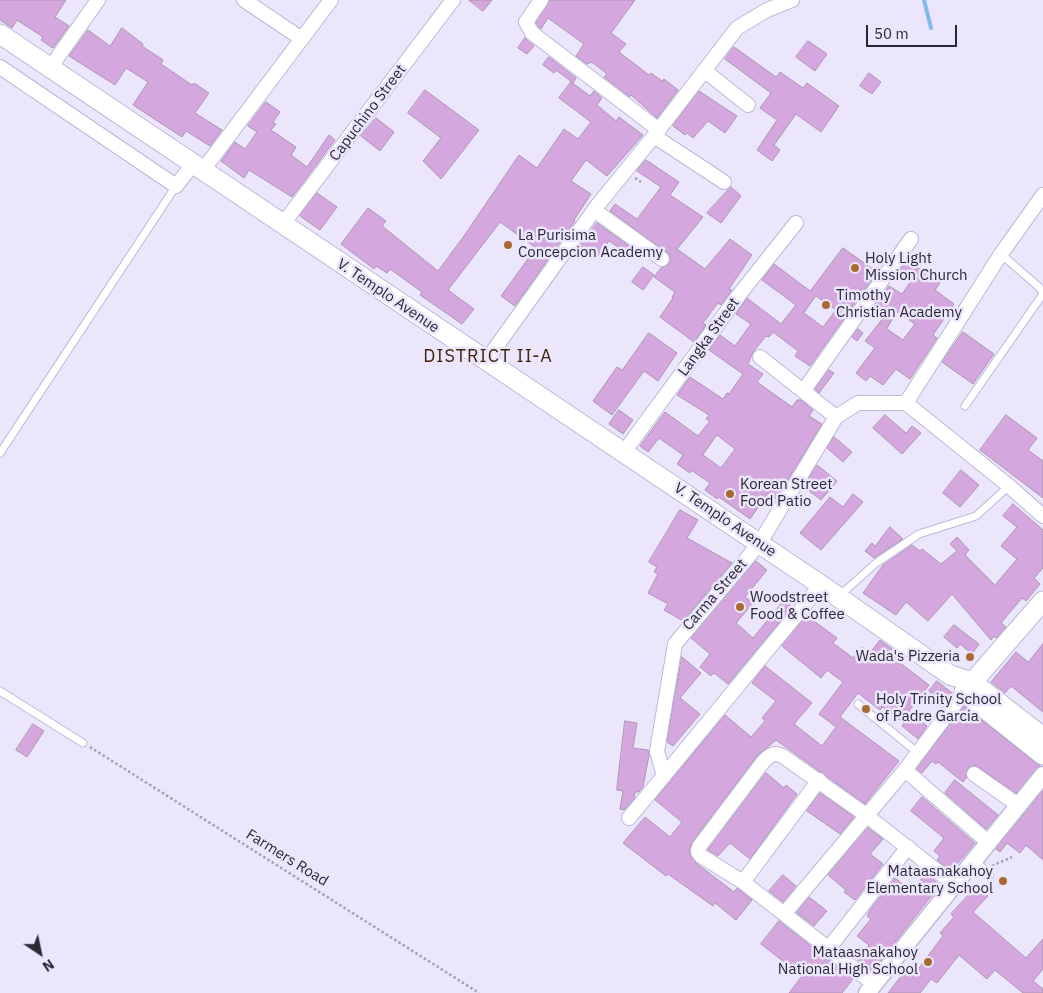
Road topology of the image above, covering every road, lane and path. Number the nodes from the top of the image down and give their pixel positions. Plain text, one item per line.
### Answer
1 (98, 0) edge
2 (244, 0) edge
3 (331, 0) edge
4 (453, 0) edge
5 (541, 0) edge
6 (792, 0) edge
7 (0, 34) edge
8 (302, 39) junction
9 (0, 67) edge
10 (50, 68) junction
11 (705, 71) junction
12 (748, 105) dead end
13 (657, 133) junction
14 (198, 167) junction
15 (724, 182) dead end
16 (176, 186) junction
17 (1043, 195) edge
18 (594, 210) junction
19 (796, 223) dead end
20 (282, 225) junction
21 (911, 239) dead end
22 (1001, 254) junction
23 (662, 259) dead end
24 (760, 357) dead end
25 (486, 361) junction
26 (804, 390) junction
27 (906, 403) junction
28 (965, 406) dead end
29 (836, 417) junction
30 (624, 452) junction
31 (0, 453) edge
32 (1010, 486) junction
33 (1043, 516) edge
34 (759, 544) junction
35 (822, 585) junction
36 (838, 597) junction
37 (1043, 601) edge
38 (968, 687) junction
39 (0, 691) edge
40 (858, 704) dead end
41 (1043, 737) edge
42 (83, 743) joint
43 (918, 753) junction
44 (1043, 756) edge
45 (905, 770) junction
46 (974, 774) dead end
47 (1043, 775) edge
48 (664, 776) junction
49 (819, 780) junction
50 (1018, 805) junction
51 (866, 815) junction
52 (629, 818) dead end
53 (988, 842) junction
54 (908, 847) junction
55 (1012, 857) dead end
56 (983, 868) junction
57 (743, 882) junction
58 (955, 885) junction
59 (784, 914) junction
60 (828, 949) junction
61 (871, 988) edge
62 (479, 993) edge

1 - 10 street
2 - 8 street
3 - 8 street
4 - 20 street, Capuchino Street
5 - 13 street
6 - 11 street
7 - 10 main road, V. Templo Avenue
8 - 14 street
9 - 16 street
10 - 14 main road, V. Templo Avenue
11 - 12 street
11 - 13 street
13 - 15 street
13 - 18 street
14 - 16 street
14 - 20 main road, V. Templo Avenue
16 - 31 lane
17 - 22 street
18 - 23 street
18 - 25 street
19 - 30 street, Langka Street
20 - 25 main road, V. Templo Avenue
21 - 26 street
22 - 27 street
22 - 28 lane
24 - 26 street
25 - 30 main road, V. Templo Avenue
26 - 29 street
27 - 29 street, Carma Street
27 - 32 street
29 - 34 street, Carma Street
30 - 34 main road, V. Templo Avenue
32 - 33 street
32 - 36 lane
34 - 35 main road, V. Templo Avenue
34 - 48 street, Carma Street
35 - 36 main road, V. Templo Avenue
35 - 48 street
36 - 38 main road, V. Templo Avenue
37 - 38 main road
38 - 41 main road, V. Templo Avenue
38 - 43 street
38 - 44 main road, V. Templo Avenue
39 - 42 lane
40 - 43 lane
42 - 62 path, Farmers Road
43 - 45 street
45 - 51 street
45 - 53 street
46 - 50 street
47 - 50 street
48 - 52 street
49 - 51 street
49 - 57 street
49 - 57 street
50 - 53 street
51 - 54 street
51 - 59 street
53 - 56 street
54 - 58 street
54 - 60 street
55 - 56 path
56 - 58 street
57 - 59 street
58 - 61 street
59 - 60 street
60 - 61 street

